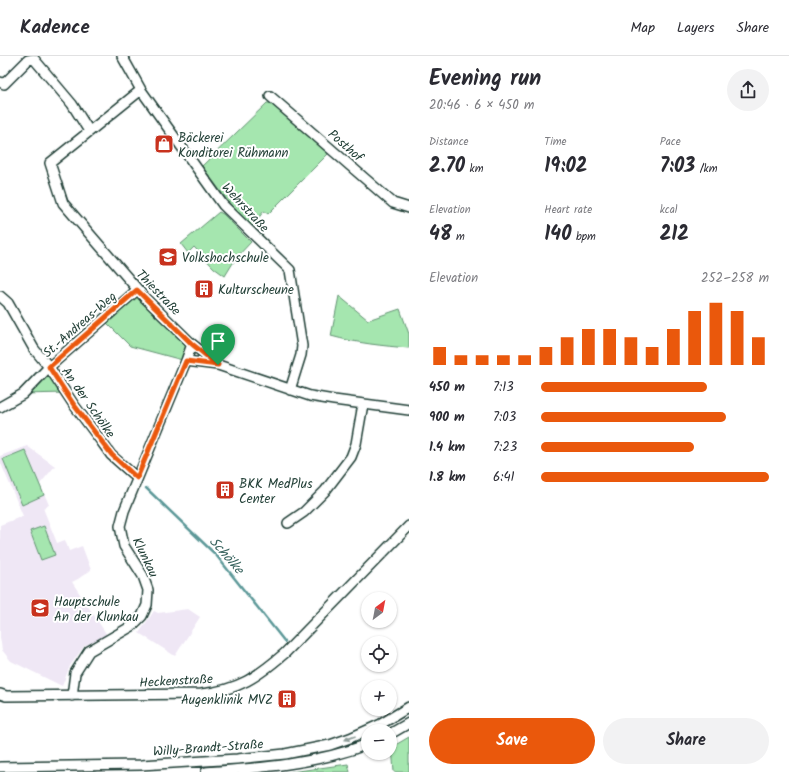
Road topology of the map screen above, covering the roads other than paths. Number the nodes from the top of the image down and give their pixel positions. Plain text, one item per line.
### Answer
1 (122, 56) edge
2 (0, 82) edge
3 (141, 90) junction
4 (270, 96) dead end
5 (89, 132) junction
6 (409, 208) edge
7 (137, 290) junction
8 (0, 296) edge
9 (192, 344) junction
10 (186, 361) junction
11 (218, 365) junction
12 (49, 367) junction
13 (290, 390) junction
14 (364, 404) junction
15 (0, 407) edge
16 (409, 410) edge
17 (137, 478) junction
18 (288, 523) dead end
19 (409, 526) edge
20 (0, 694) edge
21 (72, 696) junction
22 (409, 708) edge
23 (409, 723) edge
24 (397, 730) edge
25 (361, 747) edge
26 (0, 767) edge
27 (206, 772) edge

1 - 3 street, Wehrstraße
2 - 5 street
3 - 5 street, Thiestraße
3 - 13 street, Wehrstraße
4 - 6 street, Posthof
5 - 7 street, Thiestraße
7 - 9 street, Thiestraße
7 - 12 street, St.-Andreas-Weg
8 - 12 street, An der Schölke
9 - 10 street, Klunkau
9 - 11 street, Thiestraße
10 - 11 street
10 - 17 street, Klunkau
11 - 13 street, Thiestraße
12 - 15 street, St.-Andreas-Weg
12 - 17 street, An der Schölke
13 - 14 street, Thiestraße
14 - 16 street, Thiestraße
14 - 18 street
17 - 21 street, Klunkau
19 - 21 street, Heckenstraße
20 - 21 street, Heckenstraße
22 -> 26 street, Willy-Brandt-Straße
23 - 24 street
25 - 27 street, Willy-Brandt-Straße

